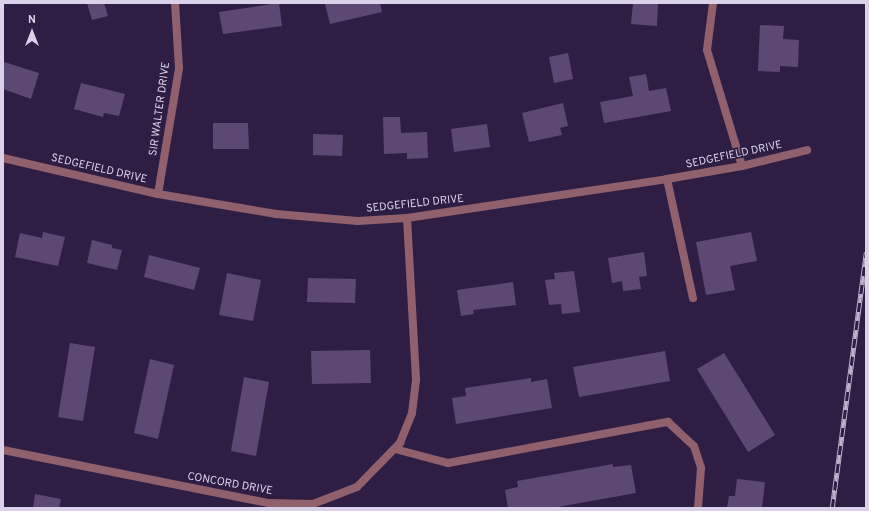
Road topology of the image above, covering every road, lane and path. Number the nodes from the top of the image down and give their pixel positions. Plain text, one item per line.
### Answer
1 (175, 3) edge
2 (713, 3) edge
3 (807, 150) dead end
4 (3, 158) edge
5 (742, 166) junction
6 (667, 179) junction
7 (158, 194) junction
8 (407, 218) junction
9 (693, 298) dead end
10 (395, 449) junction
11 (3, 450) edge
12 (313, 506) edge
13 (698, 508) edge

1 - 7 street, SIR WALTER DRIVE
2 - 5 street
3 - 5 street, SEDGEFIELD DRIVE
4 - 7 street, SEDGEFIELD DRIVE
5 - 6 street, SEDGEFIELD DRIVE
6 - 8 street, SEDGEFIELD DRIVE
6 - 9 street
7 - 8 street, SEDGEFIELD DRIVE
8 - 10 street, CONCORD DRIVE
10 - 12 street, CONCORD DRIVE
10 - 13 street
11 - 12 street, CONCORD DRIVE

